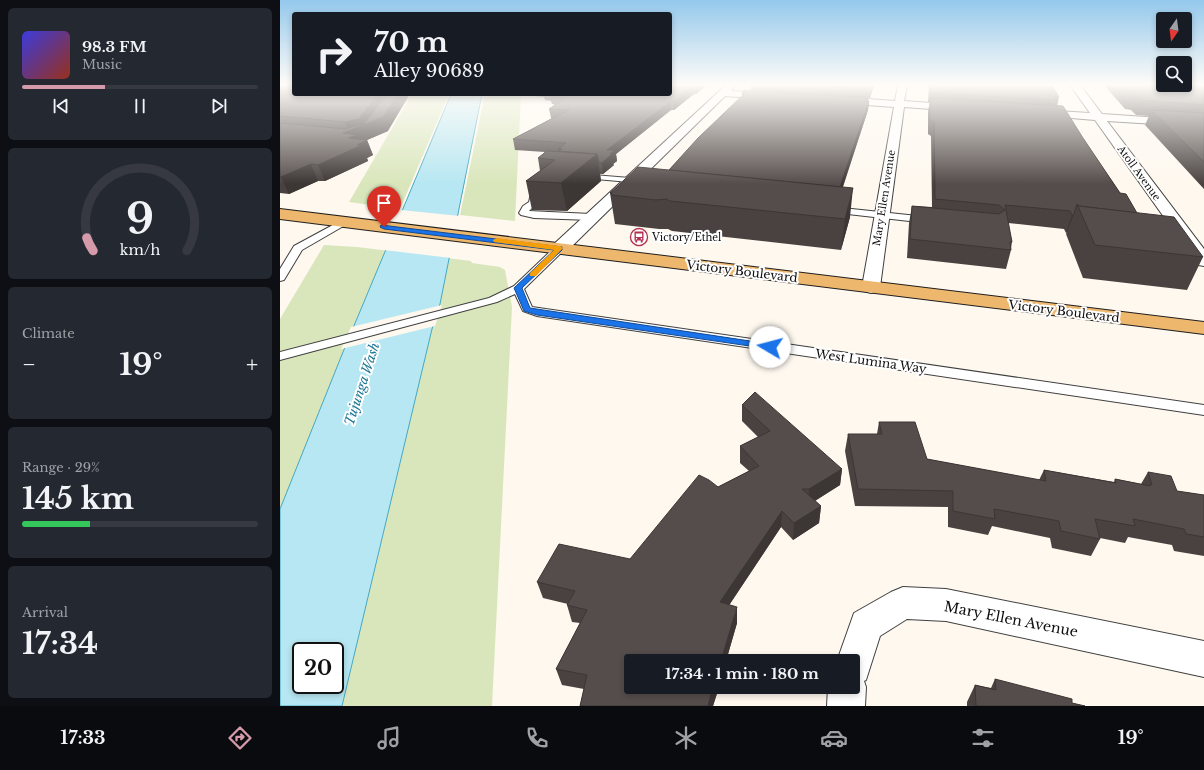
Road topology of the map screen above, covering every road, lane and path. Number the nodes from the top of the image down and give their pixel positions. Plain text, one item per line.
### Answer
1 (698, 118) edge
2 (897, 118) edge
3 (1099, 118) edge
4 (1112, 118) edge
5 (1204, 124) edge
6 (577, 175) edge
7 (538, 182) edge
8 (632, 185) junction
9 (826, 210) edge
10 (280, 214) edge
11 (882, 215) junction
12 (591, 217) junction
13 (934, 221) edge
14 (344, 222) junction
15 (1192, 245) edge
16 (560, 248) junction
17 (1204, 261) edge
18 (280, 278) edge
19 (871, 287) junction
20 (518, 288) junction
21 (1204, 328) edge
22 (280, 356) edge
23 (1204, 410) edge
24 (857, 654) edge
25 (1204, 659) edge
26 (847, 694) edge
27 (846, 706) edge

1 - 8 street
2 - 11 street, Mary Ellen Avenue
3 - 15 street, Atoll Avenue
4 - 5 street
6 - 8 lane
7 - 12 lane
8 - 12 street
9 - 11 lane
10 - 14 main road, Victory Boulevard
11 - 13 lane
11 - 19 street, Mary Ellen Avenue
12 - 16 street
14 - 16 main road, Victory Boulevard
14 - 18 lane
15 - 17 street, Atoll Avenue
16 - 19 main road, Victory Boulevard
16 - 20 lane
19 - 21 main road, Victory Boulevard
20 - 22 lane
20 - 23 lane, West Lumina Way
24 - 25 street, Mary Ellen Avenue
26 - 27 street

